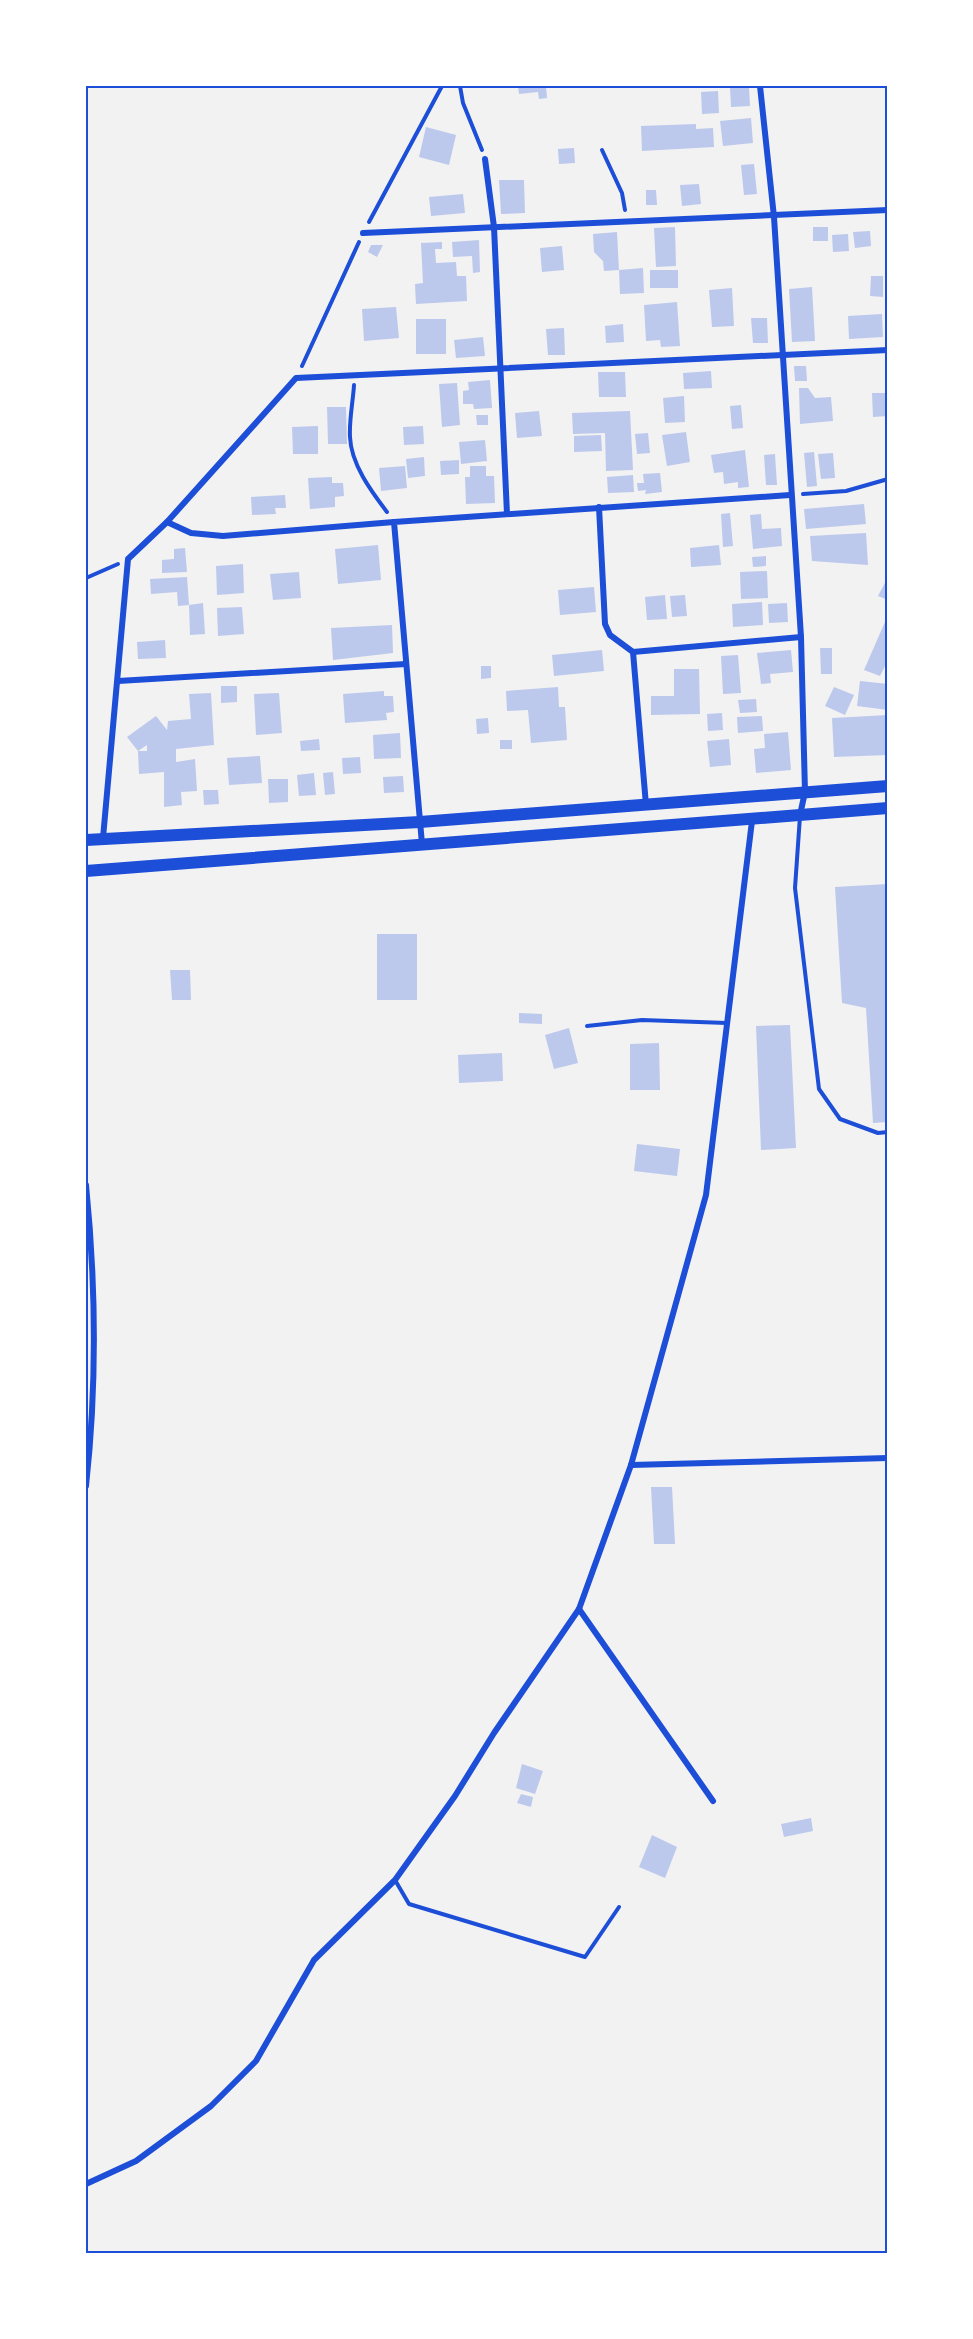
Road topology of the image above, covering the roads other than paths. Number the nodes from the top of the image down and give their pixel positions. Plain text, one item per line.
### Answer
1 (760, 86) edge
2 (485, 159) road end
3 (888, 210) edge
4 (774, 217) junction
5 (494, 227) junction
6 (363, 233) road end
7 (888, 350) edge
8 (783, 354) junction
9 (501, 370) junction
10 (790, 495) junction
11 (599, 507) junction
12 (507, 514) junction
13 (167, 522) junction
14 (394, 522) junction
15 (801, 637) junction
16 (633, 652) junction
17 (406, 664) junction
18 (118, 681) junction
19 (888, 786) edge
20 (805, 792) junction
21 (646, 805) junction
22 (888, 808) edge
23 (800, 816) junction
24 (752, 821) junction
25 (420, 822) junction
26 (103, 838) junction
27 (86, 840) edge
28 (422, 845) junction
29 (86, 871) edge
30 (727, 1023) junction
31 (587, 1026) dead end
32 (888, 1132) edge
33 (86, 1185) edge
34 (89, 1429) edge
35 (888, 1458) edge
36 (631, 1465) junction
37 (86, 1486) edge
38 (579, 1609) junction
39 (713, 1801) dead end
40 (395, 1880) junction
41 (619, 1907) dead end
42 (86, 2184) edge

1 - 4 street
2 - 5 street
3 - 4 street
4 - 5 street
4 - 8 street
5 - 6 street
5 - 9 street
7 - 8 street
8 - 9 street
8 - 10 street
9 - 12 street
9 - 13 street
10 - 11 street
10 - 15 street
11 - 12 street
11 - 16 street
12 - 14 street
13 - 14 street
13 - 18 street
14 - 17 street
15 - 16 street
15 - 20 street
16 - 21 street
17 - 18 street
17 - 25 street
18 - 26 street
19 - 20 main road
20 - 21 main road
20 - 23 street
21 - 25 main road
22 - 23 main road
23 - 24 main road
23 - 32 lane
24 - 28 main road
24 - 30 street
25 - 26 main road
25 - 28 street
26 - 27 main road
28 - 29 main road
30 - 31 lane
30 - 36 street
33 - 34 street
34 - 37 street
35 - 36 street
36 - 38 street
38 - 39 street
38 - 40 street
40 - 41 lane
40 - 42 street

